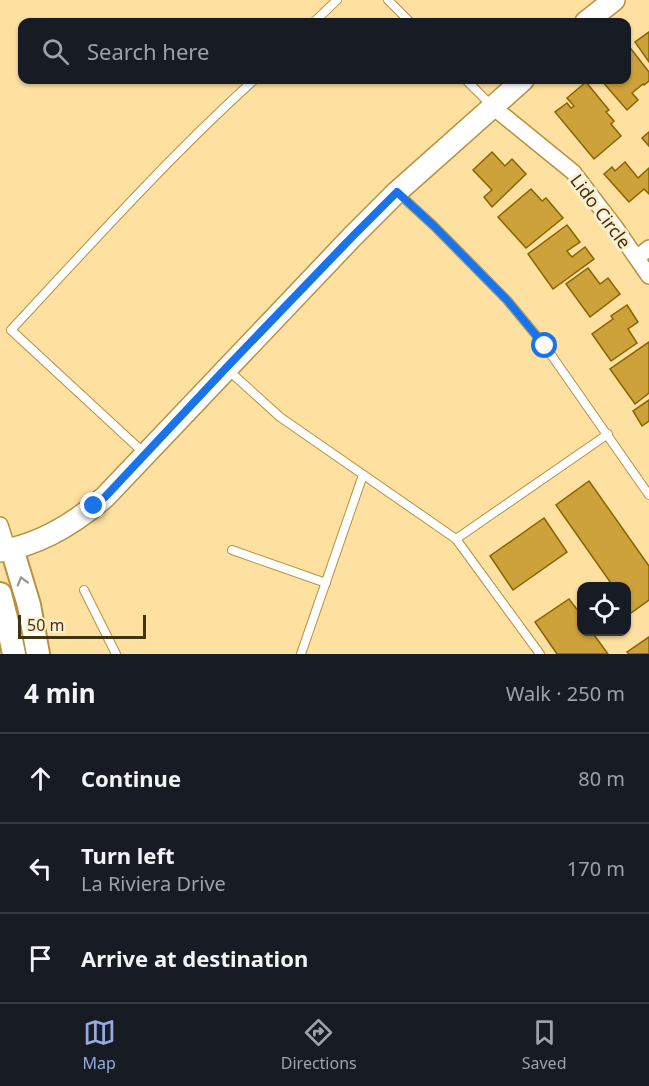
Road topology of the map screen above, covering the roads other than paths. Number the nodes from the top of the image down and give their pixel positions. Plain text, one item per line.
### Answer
1 (337, 0) edge
2 (388, 0) edge
3 (614, 0) edge
4 (318, 18) edge
5 (406, 18) edge
6 (591, 18) edge
7 (250, 84) edge
8 (470, 84) edge
9 (519, 84) edge
10 (493, 107) junction
11 (397, 192) junction
12 (643, 253) edge
13 (649, 276) edge
14 (226, 368) junction
15 (608, 434) junction
16 (145, 454) junction
17 (363, 475) junction
18 (649, 495) edge
19 (0, 525) edge
20 (456, 539) junction
21 (7, 550) edge
22 (232, 550) dead end
23 (326, 583) junction
24 (84, 590) dead end
25 (0, 594) edge
26 (14, 654) edge
27 (38, 654) edge
28 (116, 654) edge
29 (302, 654) edge
30 (540, 654) edge

1 - 4 lane
2 - 5 lane
3 - 6 street
7 - 16 lane
8 - 10 lane
9 - 10 street
10 - 11 street
10 - 12 street, Lido Circle
11 - 14 street
11 - 15 lane
12 - 13 street, Lido Circle
14 - 16 street
14 - 17 lane
15 - 18 lane
15 - 20 lane
16 - 21 street
17 - 20 lane
17 - 23 lane
19 - 21 street
20 - 30 lane
27 -> 21 main road
22 - 23 lane
23 - 29 lane
24 - 28 lane
25 - 26 main road

